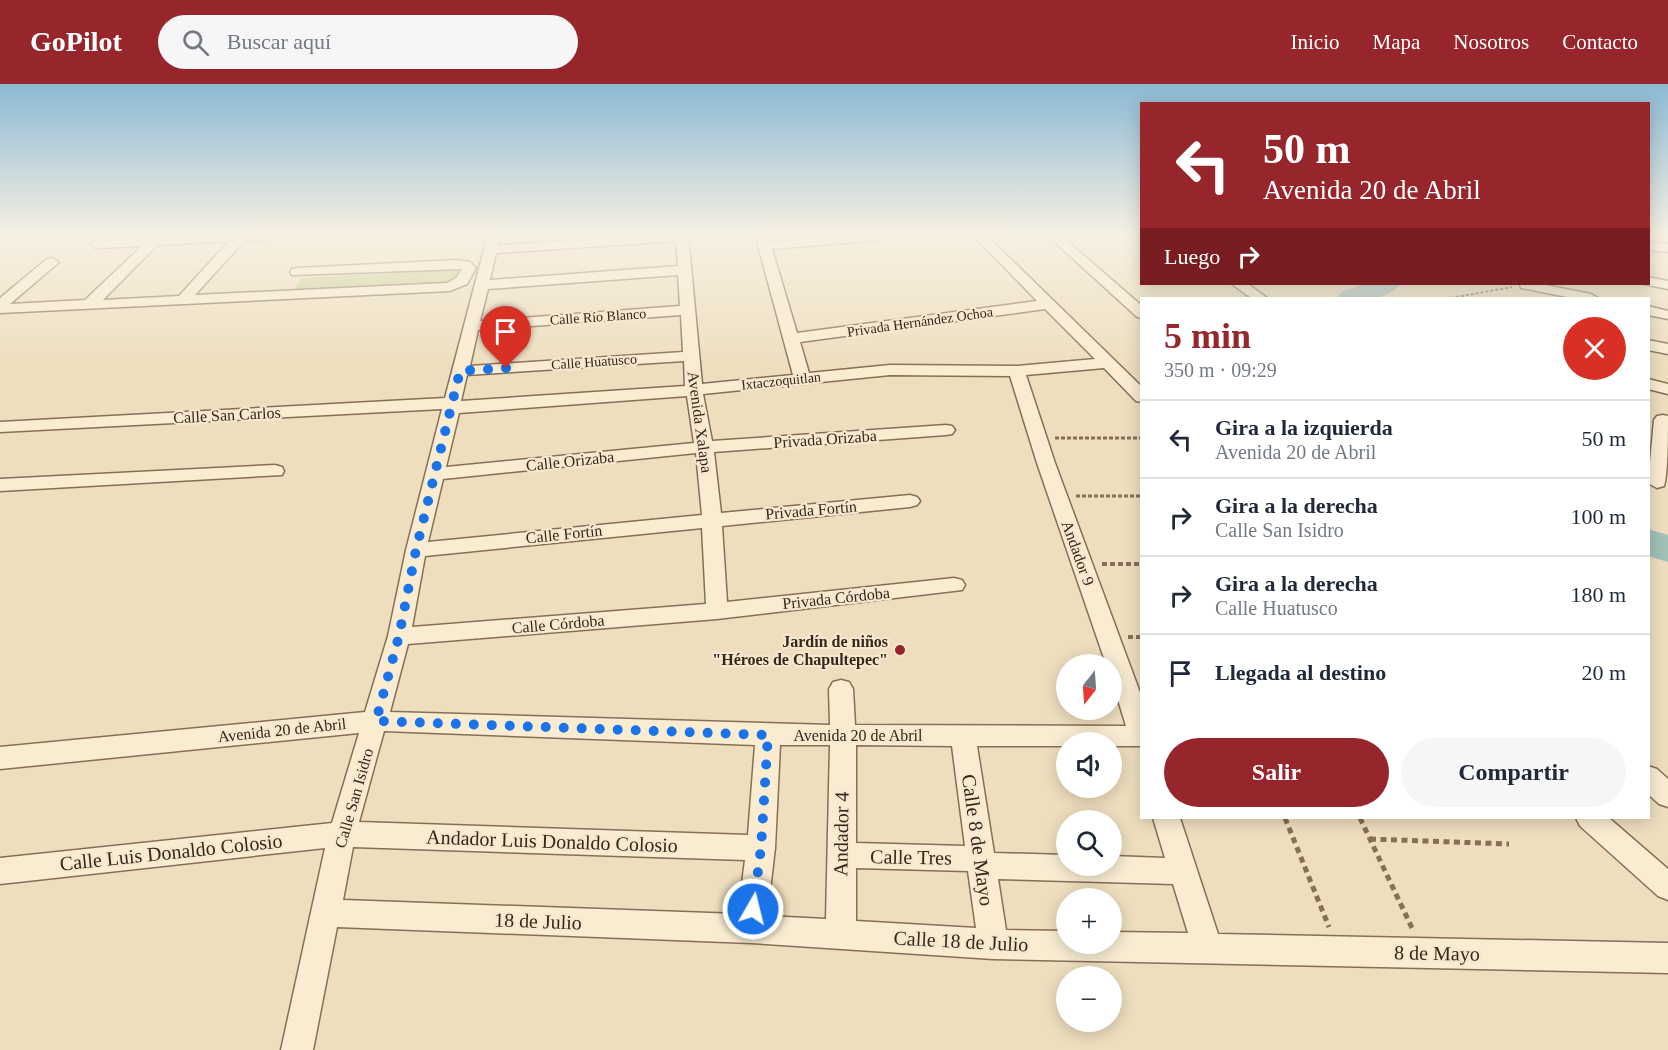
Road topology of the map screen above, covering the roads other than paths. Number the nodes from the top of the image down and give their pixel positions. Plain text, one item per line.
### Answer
1 (32, 279) edge
2 (115, 279) edge
3 (202, 279) edge
4 (292, 279) edge
5 (463, 279) edge
6 (483, 279) edge
7 (562, 279) edge
8 (685, 279) edge
9 (774, 279) edge
10 (1024, 279) edge
11 (1103, 279) edge
12 (1650, 281) edge
13 (482, 285) junction
14 (1240, 285) edge
15 (1526, 285) edge
16 (1668, 285) edge
17 (280, 296) junction
18 (1258, 297) edge
19 (1587, 297) edge
20 (183, 300) junction
21 (1050, 304) junction
22 (89, 305) junction
23 (0, 307) edge
24 (688, 310) junction
25 (1650, 310) edge
26 (1140, 312) edge
27 (1668, 315) edge
28 (472, 326) junction
29 (790, 339) junction
30 (1650, 345) edge
31 (1668, 349) edge
32 (691, 356) junction
33 (1109, 363) junction
34 (460, 371) junction
35 (1017, 371) junction
36 (801, 378) junction
37 (1650, 384) edge
38 (1668, 388) edge
39 (694, 390) junction
40 (1140, 395) edge
41 (453, 405) junction
42 (1660, 419) edge
43 (0, 427) edge
44 (946, 430) dead end
45 (704, 447) junction
46 (275, 471) dead end
47 (436, 474) junction
48 (1658, 482) dead end
49 (0, 485) edge
50 (910, 501) dead end
51 (711, 519) junction
52 (416, 550) junction
53 (954, 585) dead end
54 (717, 611) junction
55 (399, 636) junction
56 (841, 689) dead end
57 (376, 721) junction
58 (1140, 730) edge
59 (843, 734) junction
60 (768, 735) junction
61 (963, 736) junction
62 (1140, 736) edge
63 (0, 758) edge
64 (1650, 779) edge
65 (1668, 796) edge
66 (1167, 819) edge
67 (1591, 819) edge
68 (342, 834) junction
69 (761, 848) junction
70 (841, 855) junction
71 (980, 862) junction
72 (0, 871) edge
73 (1183, 871) junction
74 (1668, 887) edge
75 (325, 913) junction
76 (751, 929) junction
77 (841, 934) junction
78 (993, 944) junction
79 (1207, 948) junction
80 (1668, 958) edge
81 (297, 1050) edge

1 - 23 street
2 - 22 street
3 - 20 street
4 - 17 street
5 - 17 street
6 - 13 street, Calle San Isidro
7 - 13 street
8 - 24 street, Avenida Xalapa
9 - 29 street
10 - 21 street
11 - 26 street
12 - 16 street
13 - 28 street, Calle San Isidro
14 - 18 street
15 - 19 street
17 - 20 street
20 - 22 street
21 - 29 street, Privada Hernández Ochoa
21 - 33 street
22 - 23 street
24 - 28 street, Calle Río Blanco
24 - 32 street, Avenida Xalapa
25 - 27 street
28 - 34 street, Calle San Isidro
29 - 36 street
30 - 31 street
32 - 34 street, Calle Huatusco
32 - 39 street, Avenida Xalapa
33 - 35 street, Ixtaczoquitlan
33 - 40 street
34 - 41 street, Calle San Isidro
35 - 36 street, Ixtaczoquitlan
35 - 58 street, Andador 9
36 - 39 street, Ixtaczoquitlan
37 - 38 street
39 - 41 street, Ixtaczoquitlan
39 - 45 street, Avenida Xalapa
41 - 43 street, Calle San Carlos
41 - 47 street, Calle San Isidro
42 - 48 street
44 - 45 street, Privada Orizaba
45 - 47 street, Calle Orizaba
45 - 51 street, Avenida Xalapa
46 - 49 street
47 - 52 street, Calle San Isidro
50 - 51 street, Privada Fortín
51 - 52 street, Calle Fortín
51 - 54 street, Avenida Xalapa
52 - 55 street, Calle San Isidro
53 - 54 street, Privada Córdoba
54 - 55 street, Calle Córdoba
55 - 57 street, Calle San Isidro
56 - 59 street, Andador 4
57 - 60 street, Avenida 20 de Abril
57 - 63 street, Avenida 20 de Abril
57 - 68 street, Calle San Isidro
59 - 60 street, Avenida 20 de Abril
59 - 61 street, Avenida 20 de Abril
59 - 70 street, Andador 4
60 - 69 street
61 - 62 street, Avenida 20 de Abril
61 - 71 street, Calle 8 de Mayo
64 - 65 street
66 - 73 street
67 - 74 street
68 - 69 street, Andador Luis Donaldo Colosio
68 - 72 street, Calle Luis Donaldo Colosio
68 - 75 street, Calle San Isidro
69 - 76 street
70 - 71 street, Calle Tres
70 - 77 street, Andador 4
71 - 73 street, Calle Tres
71 - 78 street, Calle 8 de Mayo
73 - 79 street
75 - 76 street, 18 de Julio
75 - 81 street, Calle San Isidro
76 - 77 street, Calle 18 de Julio
77 - 78 street, Calle 18 de Julio
78 - 79 street, Calle 18 de Julio
79 - 80 street, 8 de Mayo

